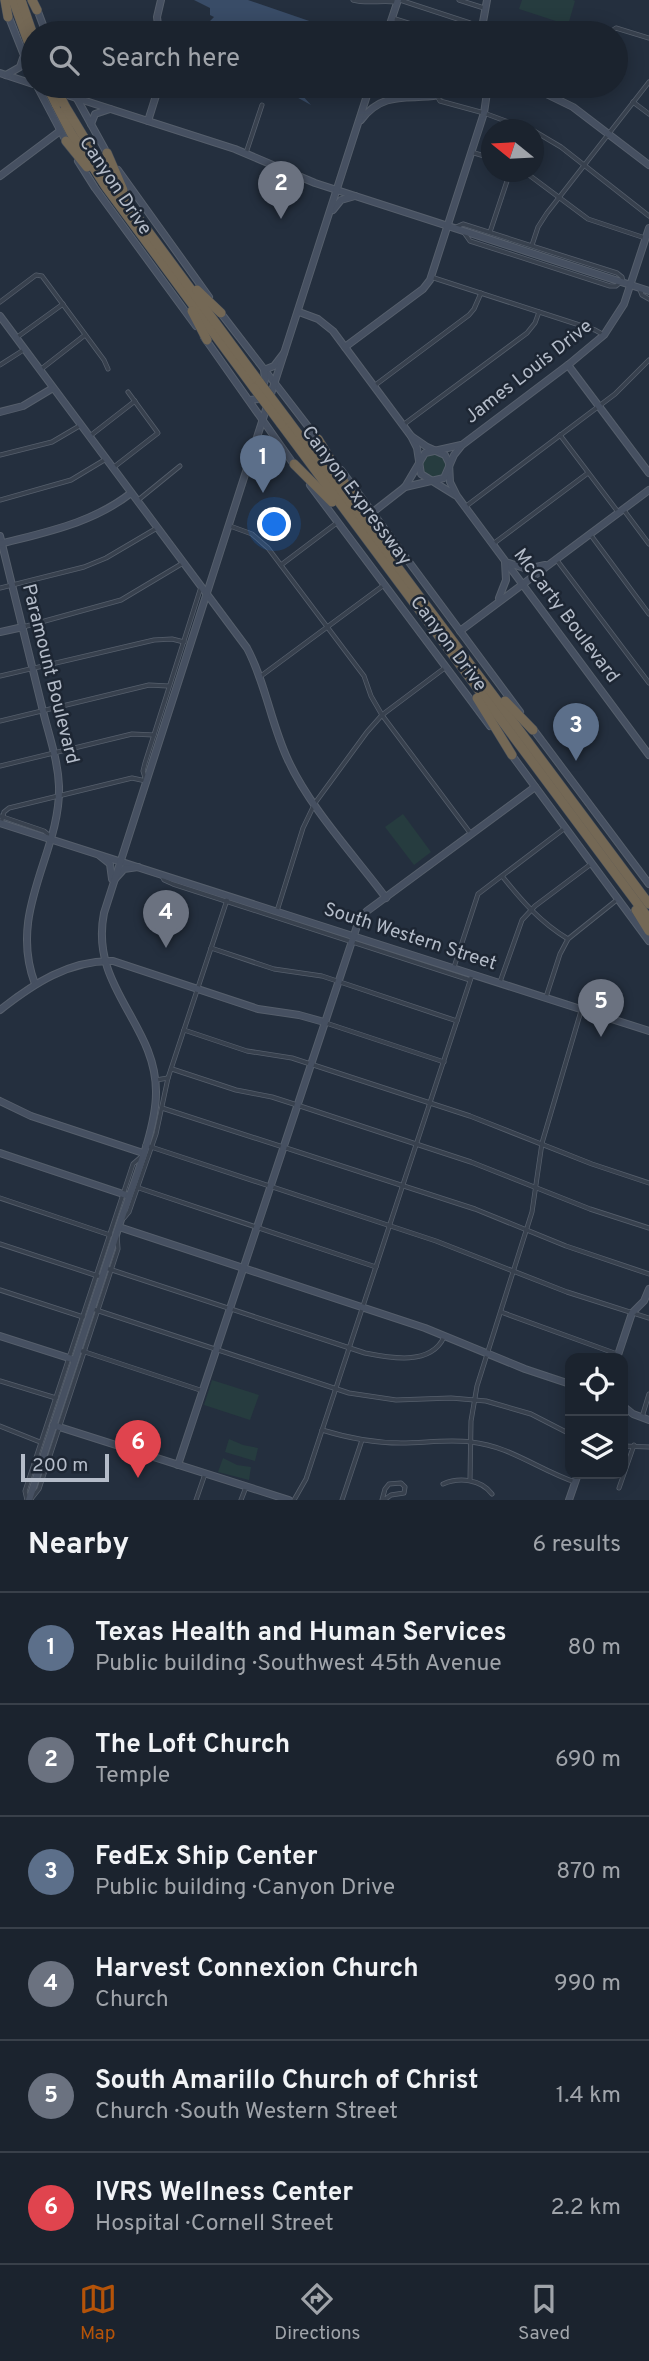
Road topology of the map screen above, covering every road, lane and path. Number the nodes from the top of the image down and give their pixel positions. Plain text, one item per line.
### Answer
1 (4, 0) edge
2 (13, 0) edge
3 (21, 0) edge
4 (33, 0) edge
5 (161, 0) edge
6 (353, 0) edge
7 (459, 0) edge
8 (487, 0) edge
9 (398, 1) edge
10 (485, 8) junction
11 (37, 10) joint
12 (8, 17) joint
13 (392, 18) junction
14 (28, 21) edge
15 (41, 21) edge
16 (158, 21) edge
17 (391, 21) edge
18 (402, 21) edge
19 (463, 21) edge
20 (483, 21) edge
21 (21, 30) edge
22 (628, 32) edge
23 (649, 38) edge
24 (21, 42) edge
25 (21, 66) edge
26 (3, 74) edge
27 (21, 80) edge
28 (649, 82) edge
29 (49, 98) edge
30 (53, 98) edge
31 (56, 98) edge
32 (76, 98) edge
33 (78, 98) edge
34 (155, 98) edge
35 (371, 98) edge
36 (394, 98) edge
37 (438, 98) edge
38 (486, 98) edge
39 (557, 98) edge
40 (634, 102) junction
41 (56, 105) junction
42 (262, 105) dead end
43 (372, 105) junction
44 (111, 109) junction
45 (83, 111) junction
46 (484, 113) junction
47 (649, 114) edge
48 (501, 119) edge
49 (148, 121) junction
50 (359, 123) junction
51 (91, 126) junction
52 (60, 131) junction
53 (609, 134) junction
54 (544, 137) edge
55 (66, 141) junction
56 (471, 152) junction
57 (107, 153) junction
58 (246, 153) junction
59 (481, 155) edge
60 (584, 165) junction
61 (649, 165) edge
62 (343, 172) junction
63 (0, 176) edge
64 (507, 182) edge
65 (538, 182) edge
66 (315, 183) junction
67 (337, 190) junction
68 (355, 196) junction
69 (559, 198) junction
70 (128, 210) junction
71 (330, 215) junction
72 (649, 216) edge
73 (450, 227) junction
74 (649, 228) edge
75 (463, 231) junction
76 (490, 232) junction
77 (645, 238) junction
78 (512, 239) junction
79 (499, 243) junction
80 (532, 245) junction
81 (169, 259) junction
82 (168, 271) junction
83 (598, 275) junction
84 (431, 277) junction
85 (588, 279) junction
86 (625, 283) junction
87 (640, 288) junction
88 (649, 290) edge
89 (481, 293) junction
90 (649, 299) edge
91 (0, 302) edge
92 (63, 304) junction
93 (299, 312) junction
94 (539, 312) junction
95 (221, 313) junction
96 (0, 316) edge
97 (86, 335) junction
98 (604, 335) junction
99 (16, 338) junction
100 (206, 340) junction
101 (345, 347) junction
102 (24, 349) junction
103 (287, 349) junction
104 (649, 360) edge
105 (0, 365) edge
106 (568, 365) junction
107 (107, 369) dead end
108 (40, 370) junction
109 (264, 370) junction
110 (276, 384) junction
111 (257, 386) junction
112 (374, 386) junction
113 (53, 388) junction
114 (128, 392) dead end
115 (250, 400) junction
116 (135, 401) junction
117 (289, 401) junction
118 (600, 406) junction
119 (0, 412) edge
120 (263, 419) junction
121 (284, 421) junction
122 (81, 425) junction
123 (403, 425) junction
124 (269, 429) junction
125 (560, 435) junction
126 (411, 436) junction
127 (89, 437) junction
128 (318, 439) junction
129 (463, 445) junction
130 (284, 450) junction
131 (436, 450) junction
132 (253, 453) junction
133 (0, 455) edge
134 (106, 459) junction
135 (640, 461) junction
136 (419, 463) junction
137 (294, 464) junction
138 (649, 465) edge
139 (180, 466) dead end
140 (113, 468) junction
141 (449, 470) junction
142 (589, 473) junction
143 (649, 473) edge
144 (432, 481) junction
145 (405, 487) junction
146 (649, 490) edge
147 (131, 493) junction
148 (457, 496) junction
149 (0, 500) edge
150 (137, 500) junction
151 (464, 507) junction
152 (621, 511) junction
153 (373, 512) junction
154 (338, 522) junction
155 (354, 524) junction
156 (229, 525) junction
157 (158, 528) junction
158 (590, 534) junction
159 (1, 541) edge
160 (493, 544) junction
161 (649, 544) edge
162 (387, 552) junction
163 (504, 560) junction
164 (183, 562) junction
165 (553, 562) junction
166 (281, 565) junction
167 (214, 572) junction
168 (199, 584) junction
169 (522, 584) junction
170 (384, 585) junction
171 (12, 586) junction
172 (0, 589) edge
173 (206, 594) junction
174 (495, 605) junction
175 (199, 606) junction
176 (218, 610) junction
177 (649, 614) edge
178 (198, 619) junction
179 (23, 627) junction
180 (327, 627) junction
181 (460, 631) junction
182 (0, 632) edge
183 (442, 640) junction
184 (184, 642) junction
185 (446, 667) junction
186 (33, 669) junction
187 (476, 671) junction
188 (0, 676) edge
189 (261, 676) junction
190 (649, 683) edge
191 (169, 686) junction
192 (43, 710) junction
193 (382, 715) junction
194 (0, 721) edge
195 (533, 730) junction
196 (154, 735) junction
197 (54, 753) junction
198 (512, 755) junction
199 (649, 755) edge
200 (0, 766) edge
201 (146, 782) junction
202 (535, 787) junction
203 (59, 796) junction
204 (315, 803) junction
205 (1, 820) edge
206 (565, 828) junction
207 (471, 834) junction
208 (50, 837) junction
209 (125, 844) junction
210 (100, 855) junction
211 (120, 861) junction
212 (592, 863) junction
213 (139, 867) junction
214 (614, 873) junction
215 (501, 876) junction
216 (113, 883) junction
217 (649, 884) edge
218 (645, 896) edge
219 (228, 898) junction
220 (386, 898) junction
221 (618, 899) junction
222 (649, 904) edge
223 (278, 911) junction
224 (530, 911) junction
225 (649, 919) edge
226 (649, 930) edge
227 (336, 933) junction
228 (352, 939) junction
229 (568, 939) junction
230 (649, 941) edge
231 (211, 948) junction
232 (104, 961) junction
233 (458, 971) junction
234 (472, 977) junction
235 (338, 981) junction
236 (500, 982) junction
237 (35, 984) junction
238 (198, 989) junction
239 (546, 997) junction
240 (582, 1009) junction
241 (0, 1010) edge
242 (457, 1021) junction
243 (324, 1022) junction
244 (184, 1030) junction
245 (649, 1031) edge
246 (444, 1062) junction
247 (311, 1064) junction
248 (172, 1069) junction
249 (168, 1078) junction
250 (156, 1082) junction
251 (159, 1100) junction
252 (2, 1103) edge
253 (430, 1103) junction
254 (297, 1105) junction
255 (162, 1108) junction
256 (0, 1112) edge
257 (542, 1143) junction
258 (417, 1144) junction
259 (284, 1145) junction
260 (145, 1151) junction
261 (0, 1153) edge
262 (140, 1172) junction
263 (649, 1183) edge
264 (403, 1184) junction
265 (270, 1186) junction
266 (535, 1186) junction
267 (138, 1188) junction
268 (126, 1196) junction
269 (0, 1198) edge
270 (390, 1226) junction
271 (257, 1227) junction
272 (649, 1228) edge
273 (117, 1229) junction
274 (526, 1230) junction
275 (0, 1244) edge
276 (376, 1266) junction
277 (108, 1268) junction
278 (244, 1268) junction
279 (513, 1271) junction
280 (649, 1274) edge
281 (99, 1277) junction
282 (649, 1289) edge
283 (0, 1290) edge
284 (363, 1307) junction
285 (95, 1309) junction
286 (230, 1309) junction
287 (500, 1312) junction
288 (632, 1313) junction
289 (83, 1317) junction
290 (649, 1318) edge
291 (445, 1335) junction
292 (0, 1336) edge
293 (349, 1348) junction
294 (81, 1350) junction
295 (217, 1350) junction
296 (488, 1353) junction
297 (609, 1353) edge
298 (618, 1353) edge
299 (72, 1359) junction
300 (0, 1381) edge
301 (565, 1382) edge
302 (336, 1389) junction
303 (203, 1391) junction
304 (649, 1394) edge
305 (56, 1398) junction
306 (474, 1399) junction
307 (628, 1410) edge
308 (645, 1418) edge
309 (56, 1426) junction
310 (0, 1427) edge
311 (322, 1430) junction
312 (565, 1431) edge
313 (362, 1440) junction
314 (470, 1442) junction
315 (44, 1443) junction
316 (634, 1444) junction
317 (628, 1445) edge
318 (649, 1447) edge
319 (178, 1465) junction
320 (205, 1474) junction
321 (576, 1479) edge
322 (470, 1480) junction
323 (575, 1482) junction
324 (443, 1485) dead end
325 (246, 1487) junction
326 (619, 1488) dead end
327 (492, 1494) dead end
328 (29, 1500) edge
329 (196, 1500) edge
330 (241, 1500) edge
331 (289, 1500) edge
332 (294, 1500) edge
333 (342, 1500) edge
334 (383, 1500) edge
335 (569, 1500) edge

1 - 12 highway
2 - 21 highway
3 - 14 highway
4 - 11 highway
5 - 16 main road
6 - 9 street
7 - 10 street
8 - 10 main road
9 - 13 main road
9 - 19 street
10 - 20 main road
11 - 15 main road
12 - 24 main road
13 - 17 main road
13 - 18 street
22 - 23 street
25 - 26 main road
26 - 27 main road
28 - 40 street
29 - 41 main road, Canyon Drive
30 - 41 highway, Canyon Expressway, bridge
31 - 41 highway, Canyon Expressway, bridge
32 - 45 main road, Canyon Drive
33 - 44 main road
34 - 49 main road
35 - 43 main road
36 - 43 main road
37 - 46 street
38 - 46 main road
39 - 53 main road
40 - 47 street
40 - 53 street
41 - 45 main road
41 - 52 main road, Canyon Drive
41 - 70 highway, Canyon Expressway
42 - 58 street
43 - 50 main road
43 - 50 main road
44 - 49 main road
44 - 51 main road
45 - 51 main road, Canyon Drive
46 - 48 street
46 - 56 main road
49 - 58 main road
50 - 62 main road
51 - 57 main road, Canyon Drive
52 - 55 main road, Canyon Drive
52 - 63 main road
53 - 60 street
53 - 61 main road
54 - 60 street
55 - 70 highway
55 - 100 main road, Canyon Drive
56 - 59 street
56 - 73 main road
57 - 70 highway
57 - 95 main road, Canyon Drive
58 - 66 main road
60 - 69 street
60 - 72 street
62 - 66 main road
62 - 67 main road
62 - 68 main road
64 - 76 street
65 - 69 street
66 - 67 main road
66 - 71 main road
67 - 68 main road
67 - 71 main road
68 - 71 main road
68 - 73 main road
69 - 77 street
69 - 80 street
70 - 81 highway, Canyon Expressway
70 - 82 highway, Canyon Expressway
71 - 93 main road
73 - 75 main road
73 - 76 street
73 - 84 main road
74 - 77 main road, James Louis Drive
75 - 79 main road
75 - 85 street
76 - 78 street
77 - 86 main road, James Louis Drive
78 - 79 street
78 - 80 street
79 - 83 main road
80 - 86 street
81 - 95 highway
81 - 111 highway, Canyon Expressway
82 - 100 highway
82 - 111 highway, Canyon Expressway
83 - 85 street
83 - 86 main road
84 - 89 street
84 - 101 main road
85 - 86 street
86 - 87 main road
86 - 98 main road, James Louis Drive
87 - 88 main road
87 - 90 street
89 - 94 street
89 - 112 street
91 - 92 street
92 - 97 street
92 - 99 street
93 - 101 main road
93 - 103 main road
94 - 98 street
94 - 123 street
95 - 109 main road, Canyon Drive
96 - 99 main road
97 - 107 street
97 - 108 street
98 - 106 main road, James Louis Drive
99 - 102 main road
100 - 115 main road, Canyon Drive
101 - 112 main road
102 - 105 street
102 - 108 main road
103 - 109 main road
103 - 110 main road
104 - 118 street
106 - 118 main road
106 - 129 main road, James Louis Drive
108 - 113 main road
109 - 110 main road, Canyon Drive
109 - 115 main road
110 - 117 main road, Canyon Drive
110 - 120 main road
111 - 121 highway, Canyon Expressway, bridge
112 - 123 main road
113 - 119 main road
113 - 122 main road
114 - 116 street
115 - 120 main road, Canyon Drive
116 - 127 street
116 - 140 street
117 - 124 main road
117 - 128 main road, Canyon Drive
118 - 125 street
118 - 135 main road
120 - 124 main road, Canyon Drive
120 - 132 main road
121 - 155 highway, Canyon Expressway
121 - 162 highway, Canyon Expressway
122 - 127 main road
122 - 133 street
123 - 126 main road
124 - 130 main road, Canyon Drive
125 - 142 street
125 - 151 street
126 - 131 main road, McCarty Boulevard
126 - 136 main road, McCarty Boulevard
127 - 134 main road
128 - 153 main road, Canyon Drive
128 - 162 highway
129 - 131 main road, James Louis Drive
129 - 141 main road, James Louis Drive
130 - 132 main road
130 - 137 main road, Canyon Drive
131 - 136 main road, James Louis Drive
131 - 141 main road, McCarty Boulevard
132 - 156 main road
134 - 140 main road
134 - 149 street
135 - 138 main road
135 - 143 main road
136 - 144 main road, McCarty Boulevard
136 - 145 main road, James Louis Drive
137 - 154 main road, Canyon Drive
137 - 155 highway
139 - 150 street
140 - 147 main road
141 - 144 main road, James Louis Drive
141 - 148 main road, McCarty Boulevard
142 - 152 street
142 - 160 street
144 - 145 main road, James Louis Drive
144 - 148 main road, McCarty Boulevard
145 - 153 main road, James Louis Drive
146 - 152 main road
147 - 150 main road
147 - 159 main road
148 - 151 main road, McCarty Boulevard
150 - 157 main road
151 - 160 main road, McCarty Boulevard
152 - 158 main road
152 - 161 street
153 - 181 main road, Canyon Drive
154 - 166 street
154 - 170 main road, Canyon Drive
155 - 183 highway, Canyon Expressway
156 - 166 street
156 - 167 main road
157 - 164 main road
157 - 171 street
158 - 165 main road
158 - 177 street
159 - 171 main road, Paramount Boulevard
160 - 163 main road, McCarty Boulevard
162 - 187 highway, Canyon Expressway
163 - 165 main road
163 - 169 main road, McCarty Boulevard
163 - 174 main road
164 - 168 main road
164 - 179 street
165 - 169 main road
165 - 190 street
166 - 180 street
167 - 168 main road
167 - 173 main road
168 - 173 main road
168 - 175 street
169 - 174 main road
169 - 199 main road, McCarty Boulevard
170 - 180 street
170 - 185 main road, Canyon Drive
171 - 172 street
171 - 179 main road, Paramount Boulevard
173 - 175 main road
173 - 176 main road
174 - 181 main road
175 - 178 main road
175 - 184 street
176 - 178 main road
176 - 189 main road
178 - 201 main road
179 - 182 main road
179 - 186 main road, Paramount Boulevard
180 - 189 street
180 - 193 street
181 - 195 main road, Canyon Drive
183 - 198 highway
183 - 214 highway, Canyon Expressway
184 - 186 street
184 - 191 street
185 - 193 street
185 - 198 main road, Canyon Drive
186 - 188 street
186 - 192 main road, Paramount Boulevard
187 - 195 highway
187 - 218 highway, Canyon Expressway
189 - 204 main road
191 - 192 street
191 - 196 street
192 - 194 street
192 - 197 main road, Paramount Boulevard
193 - 204 street
193 - 207 street
195 - 217 main road, Canyon Drive
196 - 197 street
196 - 201 street
197 - 200 street
197 - 203 main road, Paramount Boulevard
198 - 202 main road, Canyon Drive
201 - 203 street
201 - 209 main road
202 - 206 main road, Canyon Drive
202 - 207 main road
203 - 205 street
203 - 208 main road, Paramount Boulevard
204 - 220 main road
204 - 223 street
205 - 208 main road, South Western Street
206 - 212 main road, Canyon Drive
206 - 215 street
207 - 220 main road
208 - 210 main road, South Western Street
208 - 237 main road, Paramount Boulevard
209 - 210 main road
209 - 211 main road
209 - 213 main road
210 - 211 main road, South Western Street
210 - 216 main road
211 - 213 main road, South Western Street
211 - 216 main road
212 - 221 main road, Canyon Drive
212 - 224 street
213 - 216 main road
213 - 219 main road, South Western Street
214 - 225 highway, Canyon Expressway
214 - 226 highway
215 - 224 street
215 - 233 street
216 - 232 main road
218 - 222 highway, Canyon Expressway
219 - 223 main road, South Western Street
219 - 227 street, South Western Street
219 - 231 street
220 - 228 main road
221 - 229 street
221 - 230 main road, Canyon Drive
223 - 227 main road, South Western Street
224 - 229 street
224 - 236 street
227 - 228 main road, South Western Street
228 - 233 main road, South Western Street
228 - 235 main road
229 - 239 street
231 - 235 street
231 - 238 street
232 - 237 main road
232 - 238 main road
232 - 250 main road
233 - 234 main road, South Western Street
234 - 236 main road, South Western Street
234 - 242 street
235 - 242 street
235 - 243 main road
236 - 239 main road, South Western Street
237 - 241 main road
238 - 243 main road
238 - 244 street
239 - 240 main road, South Western Street
240 - 245 main road, South Western Street
240 - 257 street
242 - 246 street
243 - 246 street
243 - 247 main road
244 - 247 street
244 - 248 street
246 - 253 street
247 - 253 street
247 - 254 main road
248 - 249 street
248 - 254 street
249 - 250 street
249 - 251 street
250 - 251 main road
251 - 255 street
251 - 260 main road
252 - 256 main road
252 - 260 main road
253 - 257 street
253 - 258 street
254 - 258 street
254 - 259 main road
255 - 259 street
255 - 260 street
257 - 263 street
257 - 266 street
258 - 264 street
258 - 266 street
259 - 264 street
259 - 265 main road
260 - 262 main road
260 - 262 street
260 - 265 street
260 - 268 street
261 - 268 main road
262 - 267 street
262 - 268 main road
264 - 270 street
264 - 274 street
265 - 270 street
265 - 271 main road
266 - 272 street
266 - 274 street
267 - 271 street
267 - 273 street
268 - 273 main road
268 - 273 street
269 - 273 street
270 - 276 street
270 - 279 street
271 - 276 street
271 - 278 main road
273 - 277 main road
273 - 278 main road
273 - 281 street
274 - 279 street
274 - 280 street
275 - 281 street
276 - 284 street
277 - 281 main road
277 - 285 street
277 - 286 street
278 - 284 main road
278 - 286 main road
279 - 287 street
279 - 288 street
281 - 285 main road
281 - 289 street
282 - 288 main road
283 - 289 street
284 - 291 main road
284 - 293 street
285 - 294 main road
285 - 295 street
286 - 293 street
286 - 295 main road
287 - 296 street
287 - 297 street
288 - 290 street
288 - 298 main road
289 - 299 street
291 - 293 street
291 - 296 main road
292 - 299 main road
293 - 302 street
294 - 299 main road
294 - 303 street
294 - 309 street
295 - 302 street
295 - 303 main road
296 - 301 main road
296 - 306 street
299 - 305 street
299 - 309 main road
300 - 305 street
302 - 306 street
302 - 311 street
303 - 319 main road
304 - 308 street
305 - 315 street
306 - 312 street
306 - 314 street
307 - 308 main road
309 - 315 main road
309 - 319 main road
309 - 328 street
310 - 315 street
311 - 313 street
311 - 332 street
313 - 314 street
313 - 333 street
314 - 322 street
314 - 323 street
315 - 328 main road
316 - 317 street
316 - 318 street
316 - 326 street
319 - 320 main road
320 - 325 main road
320 - 329 street
321 - 323 main road
322 - 324 street
322 - 327 street
323 - 335 main road
325 - 330 street
325 - 331 main road
334 - 334 street

